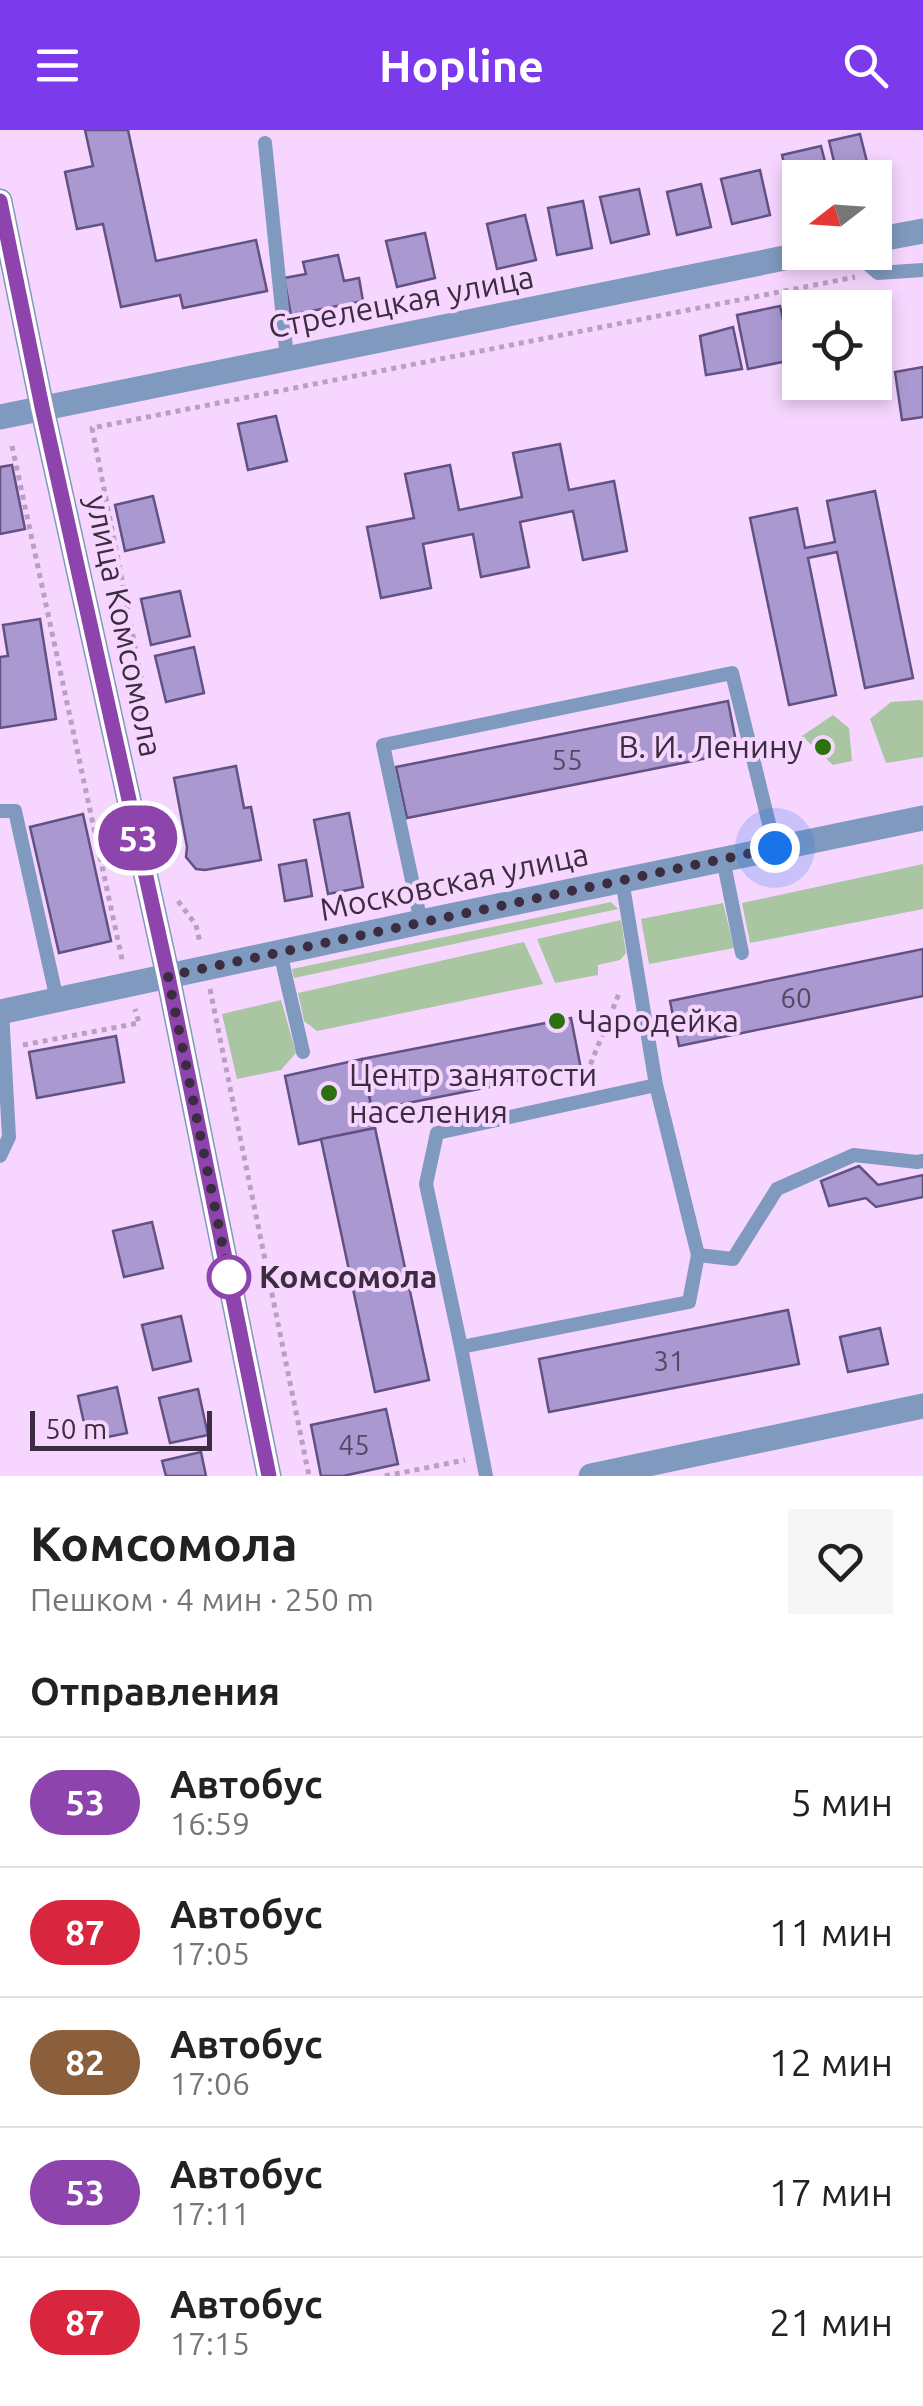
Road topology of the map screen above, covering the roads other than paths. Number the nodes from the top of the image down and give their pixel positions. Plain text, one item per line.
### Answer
1 (265, 143) dead end
2 (0, 201) edge
3 (923, 231) edge
4 (892, 237) edge
5 (782, 258) edge
6 (875, 270) edge
7 (923, 270) edge
8 (287, 358) junction
9 (42, 407) junction
10 (0, 416) edge
11 (0, 811) edge
12 (923, 818) edge
13 (775, 848) junction
14 (723, 859) junction
15 (622, 880) junction
16 (421, 922) junction
17 (280, 952) junction
18 (742, 952) dead end
19 (168, 976) junction
20 (57, 1000) junction
21 (1, 1012) edge
22 (304, 1052) dead end
23 (656, 1085) junction
24 (0, 1156) edge
25 (923, 1160) edge
26 (698, 1254) junction
27 (462, 1347) junction
28 (923, 1406) edge
29 (269, 1476) edge
30 (486, 1476) edge
31 (591, 1476) edge

1 - 8 lane
2 - 9 street, улица Комсомола
3 - 4 street
5 - 8 street, Стрелецкая улица
6 - 7 lane
8 - 9 street, Стрелецкая улица
9 - 10 street, Стрелецкая улица
9 - 19 street, улица Комсомола
11 - 20 lane
12 - 13 street, Московская улица
13 - 14 street, Московская улица
13 - 16 lane
14 - 15 street, Московская улица
14 - 18 lane
15 - 16 street, Московская улица
15 - 23 lane
16 - 17 street, Московская улица
17 - 19 street, Московская улица
17 - 22 lane
19 - 20 street, Московская улица
19 - 29 street, улица Комсомола
20 - 21 street, Московская улица
21 - 24 lane
23 - 26 lane
23 - 27 lane
25 - 26 lane
26 - 27 lane
27 - 30 lane
28 - 31 street

